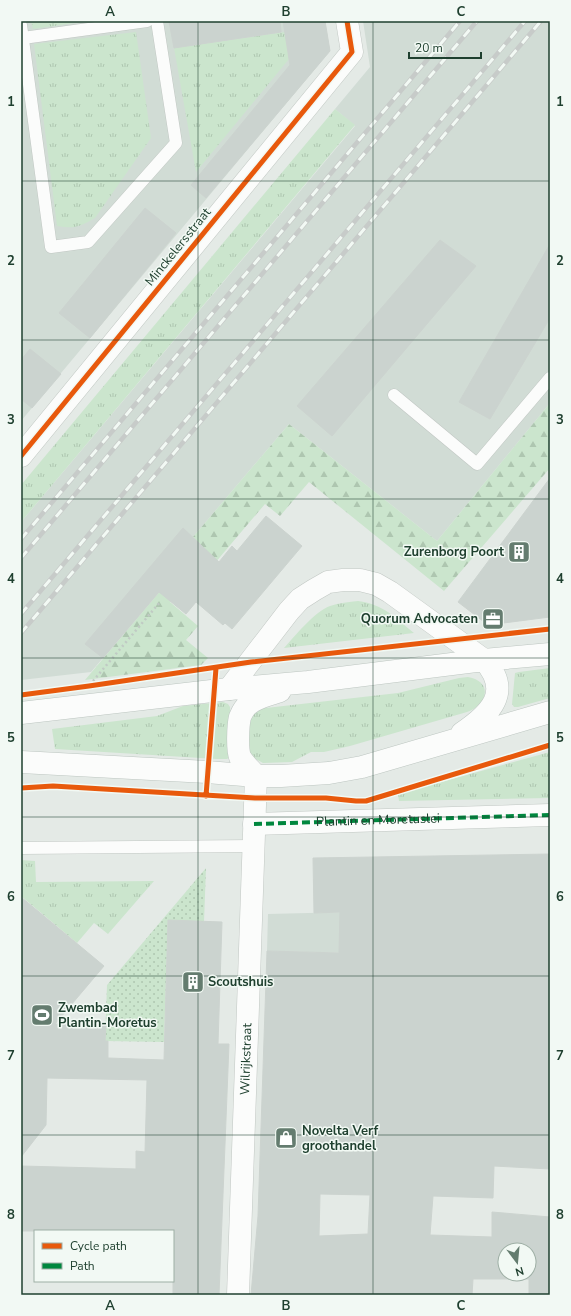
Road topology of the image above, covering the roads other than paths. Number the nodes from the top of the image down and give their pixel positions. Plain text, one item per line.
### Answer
1 (147, 21) edge
2 (157, 21) edge
3 (347, 21) edge
4 (21, 25) edge
5 (23, 38) junction
6 (550, 378) edge
7 (394, 395) dead end
8 (21, 456) edge
9 (550, 654) edge
10 (484, 660) junction
11 (308, 682) junction
12 (221, 690) junction
13 (550, 712) edge
14 (21, 713) edge
15 (448, 743) junction
16 (21, 762) edge
17 (256, 776) junction
18 (550, 815) edge
19 (254, 824) junction
20 (253, 846) junction
21 (21, 848) edge
22 (238, 1295) edge

1 - 5 lane
2 - 5 lane
3 - 8 street, Minckelersstraat
4 - 5 lane
6 - 7 lane
9 - 10 street
10 - 11 street
10 - 12 street
10 - 15 street
11 - 12 street
11 - 17 street
12 - 14 street
13 - 15 street
15 - 17 street
16 - 17 street
17 - 19 street
18 - 19 street, Plantin en Moretuslei
19 - 20 street, Wilrijkstraat
20 - 21 lane
20 - 22 street, Wilrijkstraat

